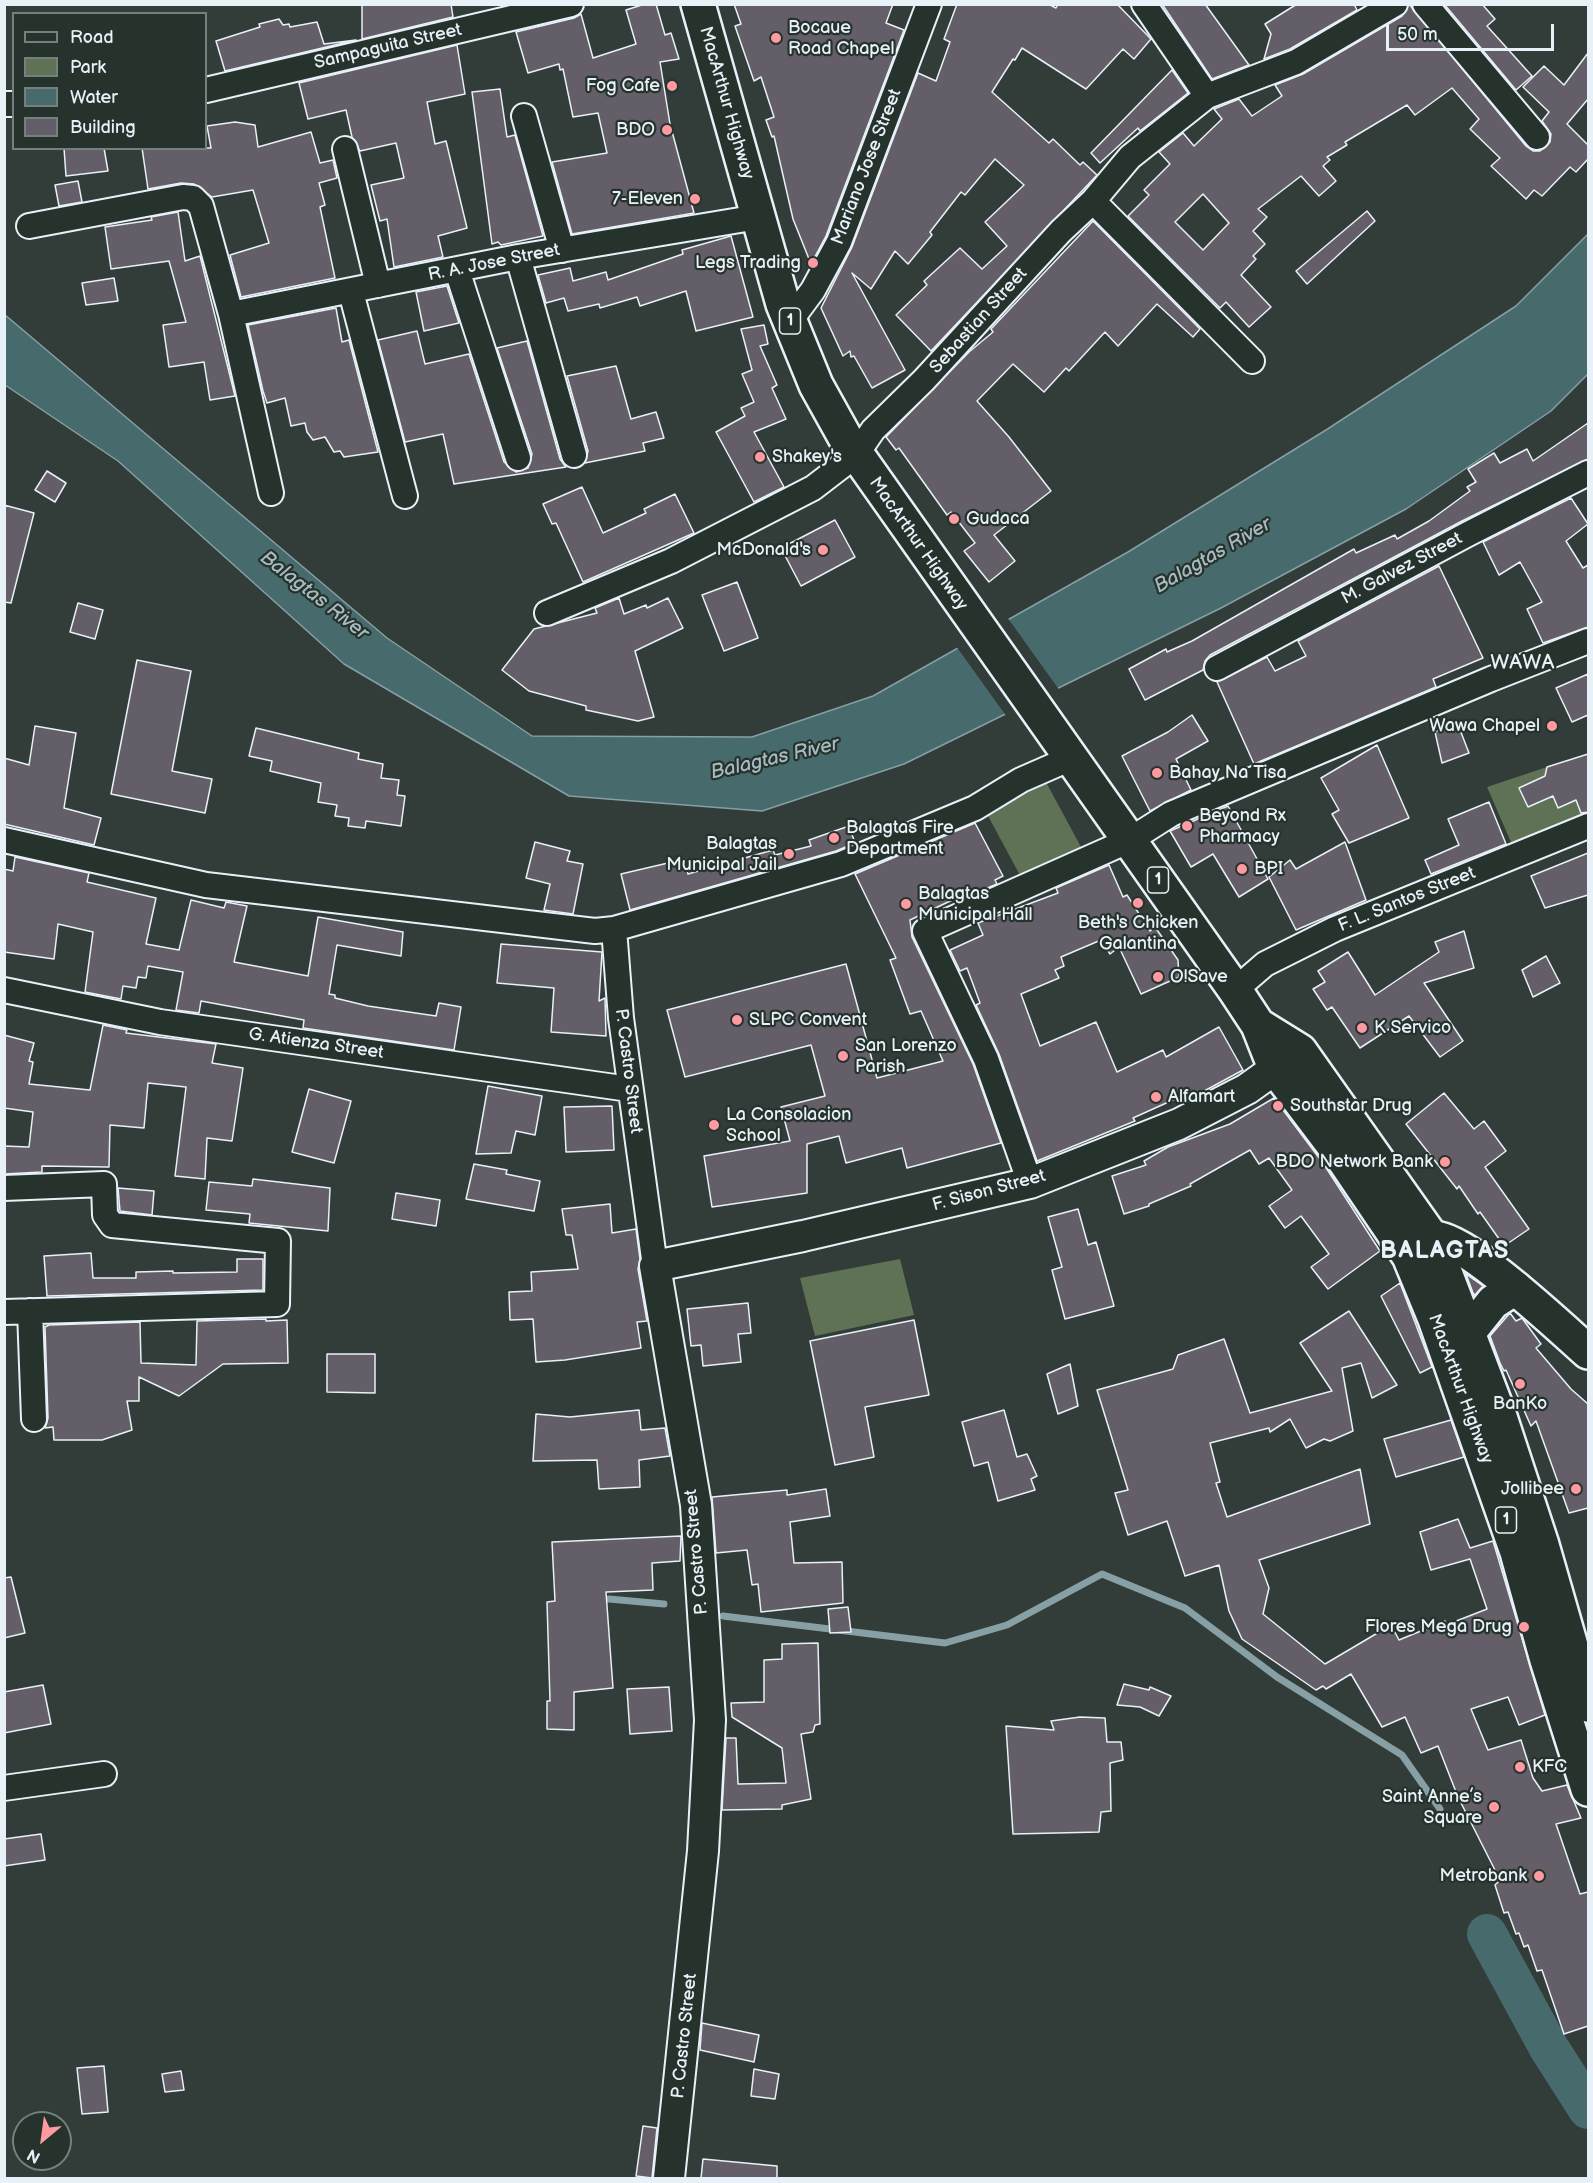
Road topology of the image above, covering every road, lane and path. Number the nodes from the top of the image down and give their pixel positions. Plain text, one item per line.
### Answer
1 (571, 4) edge
2 (698, 4) edge
3 (929, 4) edge
4 (1144, 4) edge
5 (1395, 4) edge
6 (1425, 4) edge
7 (207, 90) edge
8 (1208, 96) junction
9 (524, 116) dead end
10 (1537, 137) dead end
11 (345, 149) dead end
12 (1093, 201) junction
13 (759, 217) junction
14 (29, 226) dead end
15 (562, 250) junction
16 (518, 257) junction
17 (457, 270) junction
18 (378, 285) junction
19 (351, 292) junction
20 (231, 314) junction
21 (790, 321) junction
22 (1252, 361) dead end
23 (573, 455) dead end
24 (856, 455) junction
25 (518, 458) dead end
26 (1588, 473) edge
27 (271, 494) dead end
28 (405, 496) dead end
29 (547, 613) dead end
30 (1588, 641) edge
31 (1217, 668) dead end
32 (1062, 748) junction
33 (1588, 826) edge
34 (4, 840) edge
35 (1130, 840) junction
36 (615, 929) junction
37 (4, 990) edge
38 (1235, 990) junction
39 (1288, 1059) junction
40 (629, 1089) junction
41 (1030, 1183) junction
42 (4, 1188) edge
43 (1420, 1247) junction
44 (655, 1266) junction
45 (1515, 1288) junction
46 (30, 1311) junction
47 (4, 1312) edge
48 (1469, 1332) junction
49 (1588, 1352) edge
50 (34, 1419) dead end
51 (1588, 1706) edge
52 (104, 1774) dead end
53 (4, 1788) edge
54 (1588, 1789) edge
55 (669, 2178) edge

1 - 7 street, Sampaguita Street
2 - 13 main road, MacArthur Highway / 1
3 - 21 street, Mariano Jose Street
4 - 8 street
5 - 8 street, Sebastian Street
6 - 10 street
8 - 12 street, Sebastian Street
9 - 15 street
11 - 18 street
12 - 22 street
12 - 24 street, Sebastian Street
13 - 15 street, R. A. Jose Street
13 - 21 main road, MacArthur Highway / 1
14 - 20 street
15 - 16 street, R. A. Jose Street
16 - 17 street, R. A. Jose Street
16 - 23 street
17 - 18 street, R. A. Jose Street
17 - 25 street
18 - 19 street, R. A. Jose Street
19 - 20 street, R. A. Jose Street
19 - 28 street
20 - 27 street
21 - 24 main road, MacArthur Highway / 1
24 - 29 street, Sebastian Street
24 - 32 main road, MacArthur Highway / 1
26 - 31 street, M. Galvez Street
30 - 35 street
32 - 35 main road, MacArthur Highway / 1
32 - 36 street
33 - 38 street, F. L. Santos Street
34 - 36 street
35 - 38 main road, MacArthur Highway / 1
35 - 41 street
36 - 40 street, P. Castro Street
37 - 40 street, G. Atienza Street
38 - 39 main road, MacArthur Highway / 1
39 - 41 street, F. Sison Street
39 - 43 main road, MacArthur Highway / 1
40 - 44 street, P. Castro Street
41 - 44 street, F. Sison Street
42 - 46 street
43 - 45 main road
43 - 48 main road, MacArthur Highway / 1
43 - 54 main road, MacArthur Highway / 1
44 - 55 street, P. Castro Street
45 - 48 main road
45 - 49 main road
46 - 47 street
46 - 50 street
48 - 51 main road, MacArthur Highway / 1
52 - 53 street

